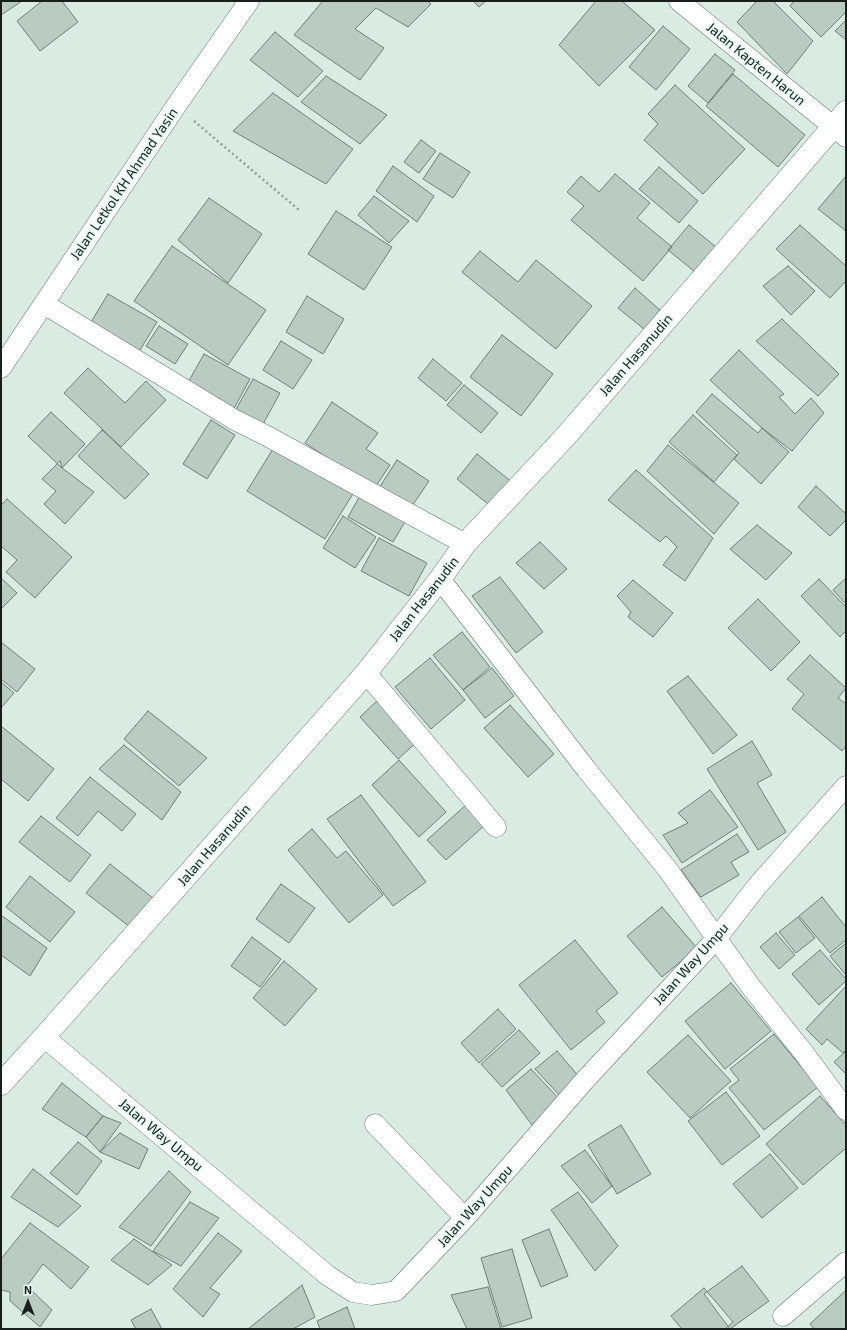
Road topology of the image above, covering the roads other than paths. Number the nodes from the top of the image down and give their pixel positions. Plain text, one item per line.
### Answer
1 (249, 1) edge
2 (679, 1) edge
3 (842, 125) edge
4 (44, 304) junction
5 (1, 368) edge
6 (465, 544) junction
7 (440, 579) junction
8 (366, 673) junction
9 (846, 786) edge
10 (496, 827) dead end
11 (716, 939) junction
12 (44, 1037) junction
13 (1, 1084) edge
14 (846, 1110) edge
15 (375, 1124) dead end
16 (465, 1218) junction
17 (846, 1262) edge
18 (783, 1316) dead end

1 - 4 street, Jalan Letkol KH Ahmad Yasin
2 - 3 street, Jalan Kapten Harun
3 - 6 main road, Jalan Hasanudin
4 - 5 street, Jalan Letkol KH Ahmad Yasin
4 - 6 street
6 - 7 main road, Jalan Hasanudin
7 - 8 main road, Jalan Hasanudin
7 - 11 street
8 - 10 street
8 - 12 main road, Jalan Hasanudin
9 - 11 street, Jalan Way Umpu
11 - 14 street
11 - 16 street, Jalan Way Umpu
12 - 13 main road, Jalan Hasanudin
12 - 16 street, Jalan Way Umpu
15 - 16 street
17 - 18 street

